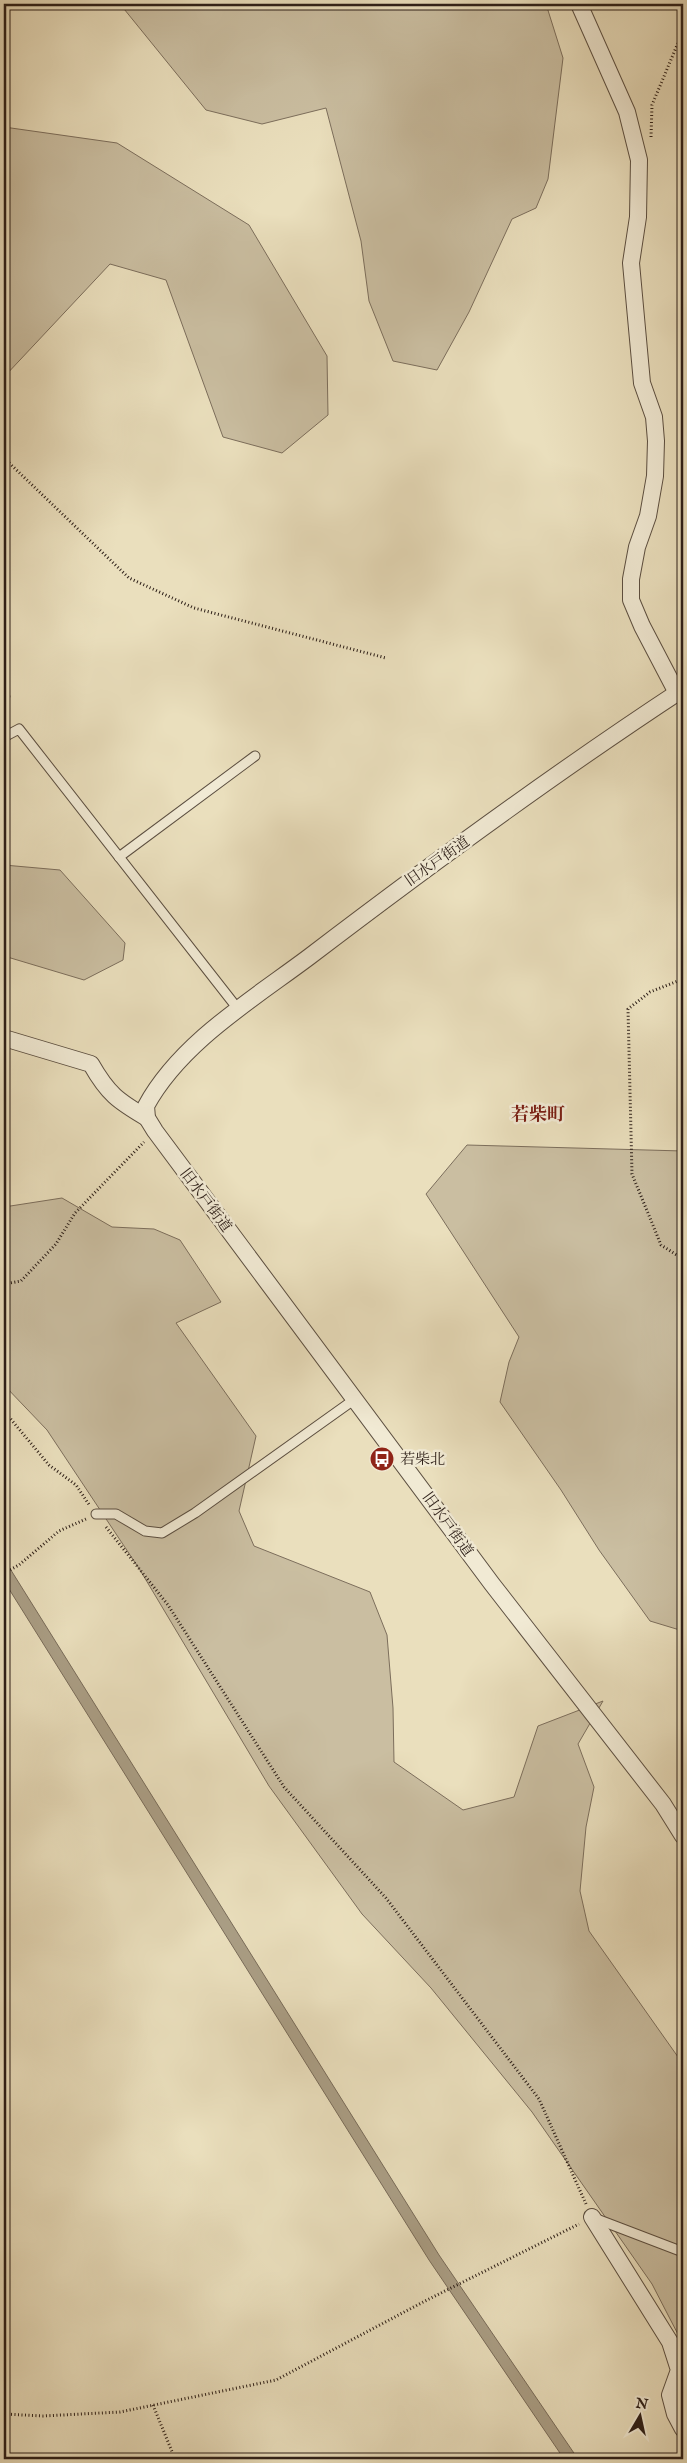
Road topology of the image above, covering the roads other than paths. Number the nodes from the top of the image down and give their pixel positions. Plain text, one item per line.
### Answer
1 (579, 4) edge
2 (680, 691) edge
3 (4, 737) edge
4 (255, 756) dead end
5 (119, 857) junction
6 (238, 1009) junction
7 (4, 1038) edge
8 (151, 1125) junction
9 (355, 1398) junction
10 (96, 1514) road end
11 (683, 1836) edge
12 (592, 2217) joint
13 (683, 2252) edge
14 (683, 2429) edge

1 - 2 street
2 - 6 street, 旧水戸街道
3 - 5 lane
4 - 5 lane
5 - 6 lane
6 - 8 street, 旧水戸街道
7 - 8 street
8 - 9 street, 旧水戸街道
9 - 10 lane
9 - 11 street, 旧水戸街道
12 - 13 lane
12 - 14 street

